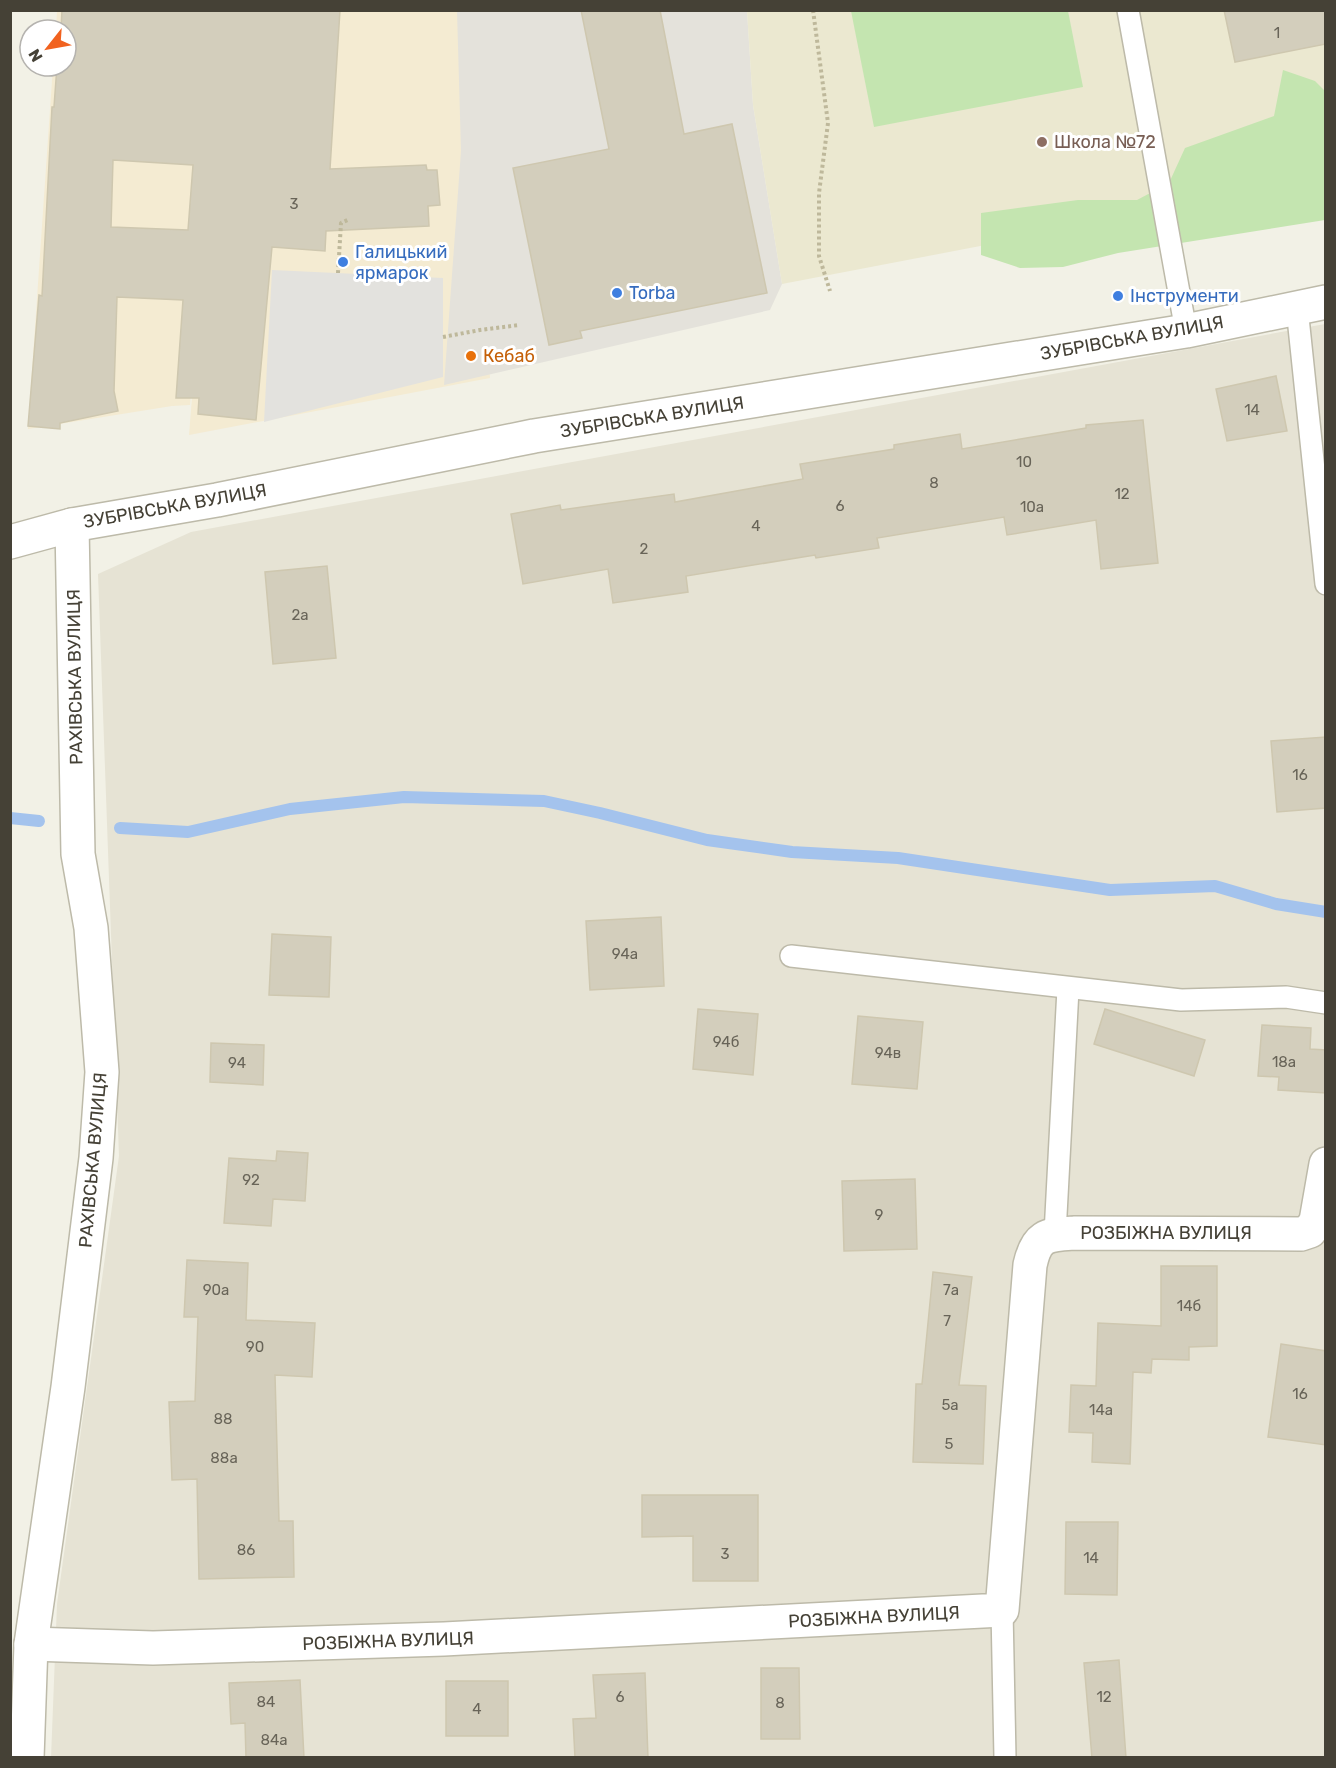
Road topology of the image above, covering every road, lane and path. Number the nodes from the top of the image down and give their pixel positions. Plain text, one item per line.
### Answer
1 (813, 10) edge
2 (1128, 10) edge
3 (350, 219) dead end
4 (338, 273) dead end
5 (830, 291) dead end
6 (1311, 305) edge
7 (519, 325) dead end
8 (1186, 331) junction
9 (442, 338) dead end
10 (72, 525) junction
11 (10, 542) edge
12 (1326, 584) edge
13 (791, 956) dead end
14 (1068, 989) junction
15 (1326, 1003) edge
16 (1326, 1164) edge
17 (1055, 1234) junction
18 (1002, 1610) junction
19 (31, 1644) junction
20 (27, 1758) edge
21 (1005, 1758) edge

1 - 5 path
2 - 8 lane
3 - 4 path
6 - 8 street, ЗУБРІВСЬКА ВУЛИЦЯ
6 - 12 lane, ЗУБРІВСЬКА ВУЛИЦЯ
7 - 9 path
8 - 10 street, ЗУБРІВСЬКА ВУЛИЦЯ
10 - 11 street, ЗУБРІВСЬКА ВУЛИЦЯ
10 - 19 street, РАХІВСЬКА ВУЛИЦЯ
13 - 14 lane
14 - 15 lane
14 - 17 lane
16 - 17 street, РОЗБІЖНА ВУЛИЦЯ
17 - 18 street, РОЗБІЖНА ВУЛИЦЯ
18 - 19 street, РОЗБІЖНА ВУЛИЦЯ
18 - 21 lane
19 - 20 street, РАХІВСЬКА ВУЛИЦЯ

